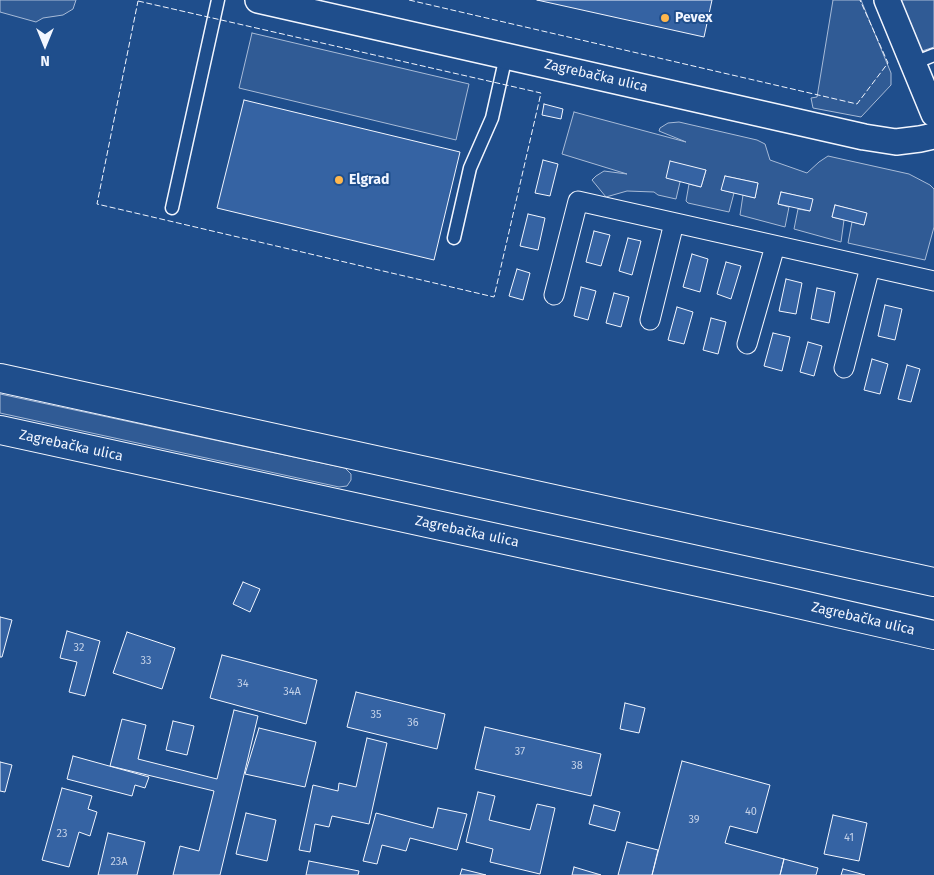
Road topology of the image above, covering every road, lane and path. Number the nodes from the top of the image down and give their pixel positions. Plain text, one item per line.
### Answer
1 (218, 0) edge
2 (258, 0) edge
3 (887, 0) edge
4 (506, 56) junction
5 (924, 59) edge
6 (934, 114) edge
7 (934, 136) edge
8 (172, 208) dead end
9 (674, 223) junction
10 (454, 238) dead end
11 (775, 246) junction
12 (870, 267) junction
13 (934, 281) edge
14 (554, 295) dead end
15 (650, 320) dead end
16 (747, 344) dead end
17 (844, 368) dead end
18 (0, 378) edge
19 (0, 430) edge
20 (934, 582) edge
21 (934, 635) edge

1 - 8 lane
2 - 4 street, Zagrebačka ulica
3 - 5 street
4 - 7 street, Zagrebačka ulica
4 - 10 lane
5 - 6 street
9 - 11 street
9 - 14 street
9 - 15 street
11 - 12 street
11 - 16 street
12 - 13 street
12 - 17 street
18 - 20 main road
19 - 21 main road, Zagrebačka ulica

